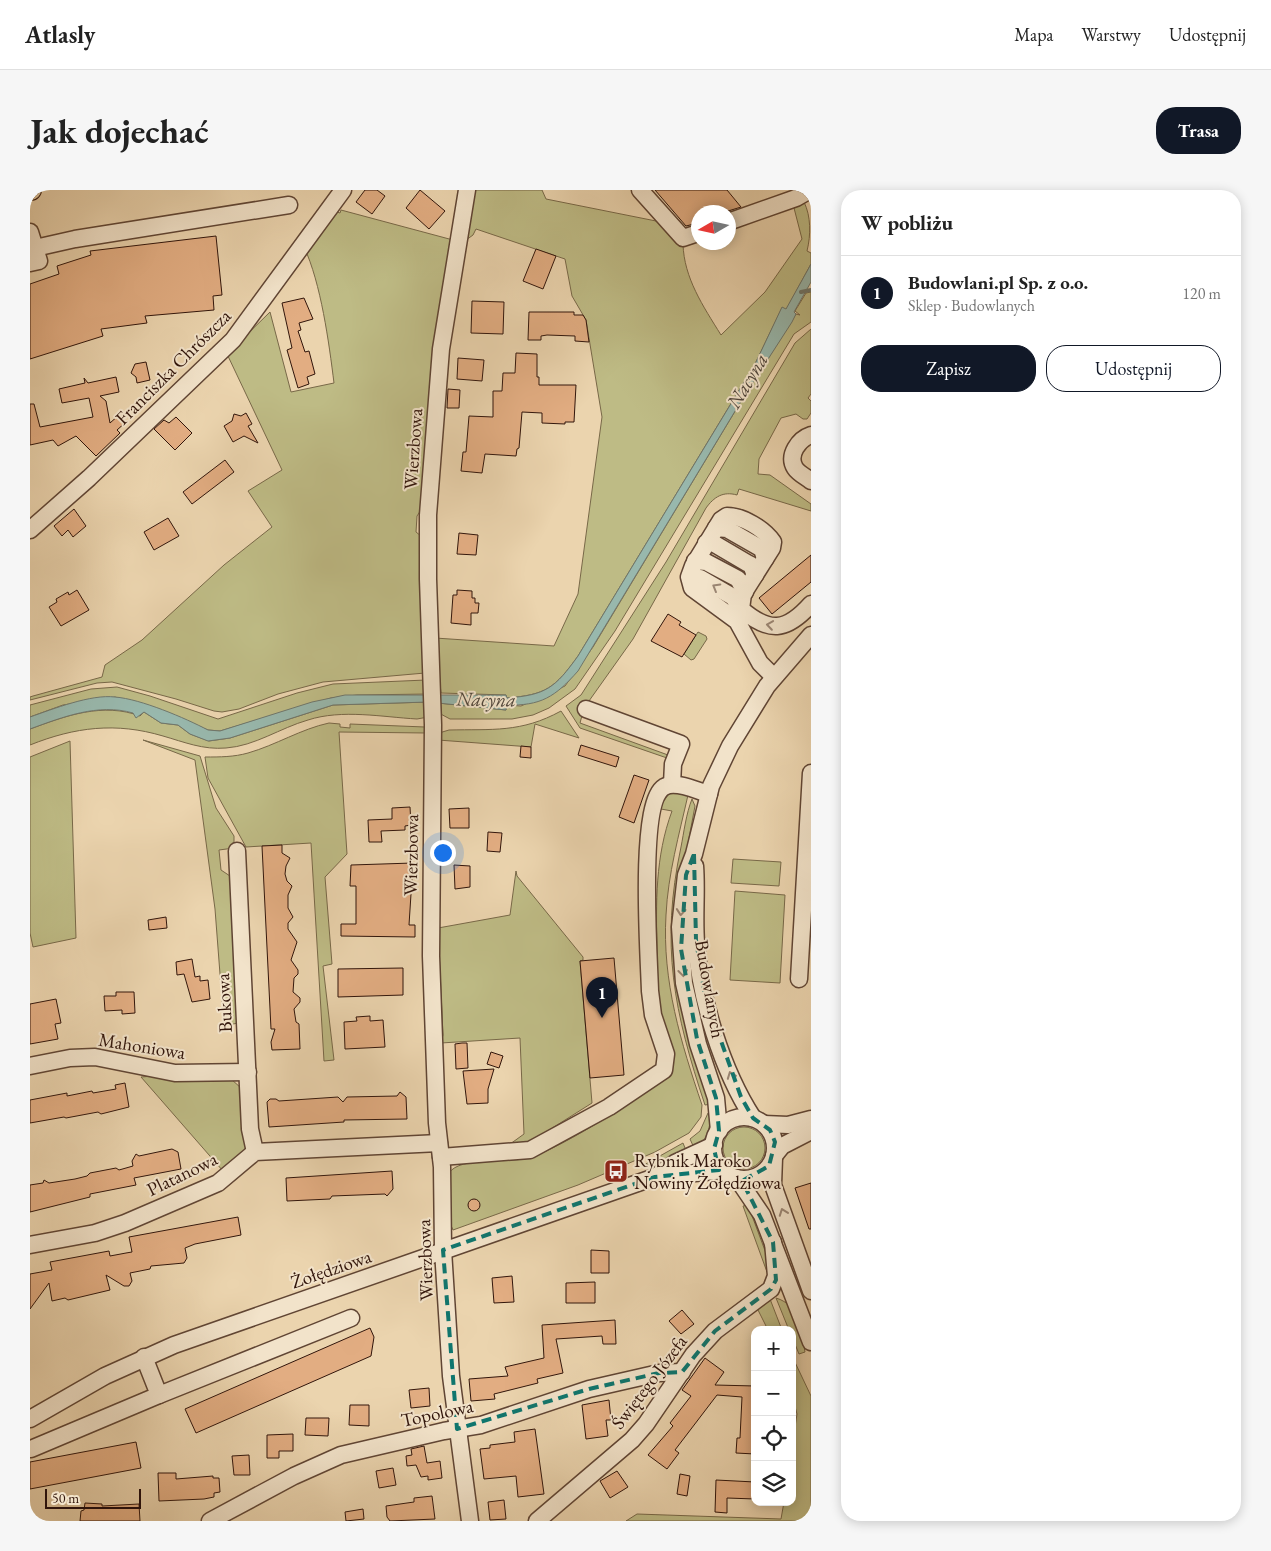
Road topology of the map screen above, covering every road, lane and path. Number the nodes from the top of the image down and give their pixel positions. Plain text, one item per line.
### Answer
1 (343, 190) edge
2 (467, 190) edge
3 (640, 190) edge
4 (810, 190) edge
5 (290, 204) dead end
6 (736, 219) edge
7 (30, 232) edge
8 (691, 235) edge
9 (32, 256) edge
10 (811, 435) edge
11 (811, 480) edge
12 (30, 530) edge
13 (706, 543) junction
14 (696, 561) junction
15 (756, 575) junction
16 (811, 604) edge
17 (740, 607) junction
18 (808, 644) edge
19 (774, 677) junction
20 (586, 709) dead end
21 (811, 773) edge
22 (672, 784) junction
23 (709, 794) junction
24 (237, 851) dead end
25 (694, 854) junction
26 (799, 979) dead end
27 (30, 1066) edge
28 (248, 1072) junction
29 (811, 1120) edge
30 (758, 1121) junction
31 (811, 1131) edge
32 (716, 1138) junction
33 (440, 1150) junction
34 (255, 1152) junction
35 (774, 1156) junction
36 (730, 1174) junction
37 (655, 1177) junction
38 (773, 1242) junction
39 (30, 1245) edge
40 (795, 1245) junction
41 (444, 1250) junction
42 (811, 1251) edge
43 (772, 1289) junction
44 (811, 1291) edge
45 (795, 1296) junction
46 (351, 1318) dead end
47 (811, 1342) edge
48 (144, 1357) junction
49 (682, 1372) junction
50 (159, 1395) junction
51 (30, 1419) edge
52 (458, 1429) junction
53 (31, 1448) edge
54 (210, 1521) edge
55 (470, 1521) edge
56 (537, 1521) edge

1 - 12 street, Franciszka Chrószcza
2 - 33 street, Wierzbowa
3 - 8 street
4 - 6 street
5 - 9 street
7 - 9 street
10 - 11 street
13 - 14 street
13 - 15 street
13 - 15 street
14 - 17 street
14 - 17 street
15 - 17 street
16 -> 17 street
17 - 19 street
18 - 19 street, Budowlanych
19 - 23 street, Budowlanych
20 - 22 street
21 - 26 street
22 - 23 street
22 - 33 street
23 - 25 street, Budowlanych
24 - 28 street, Bukowa
30 -> 25 street, Budowlanych
25 -> 32 street, Budowlanych
27 - 28 street, Mahoniowa
28 - 34 street, Bukowa
29 - 30 street
30 - 32 street
30 - 35 street
31 - 35 street
32 - 36 street
32 - 37 street, Żołędziowa
33 - 34 street
33 - 41 street, Wierzbowa
34 - 39 street, Platanowa
35 - 36 street
40 -> 35 street
36 - 37 street, Żołędziowa
36 - 38 street
37 - 41 street, Żołędziowa
38 - 43 street
38 - 45 street
40 - 42 street
40 - 44 street
41 - 48 street, Żołędziowa
41 - 52 street, Wierzbowa
43 - 45 street
43 - 49 street, Świętego Józefa
45 - 47 street
46 - 50 street
48 - 50 street
48 - 51 street, Żołędziowa
49 - 52 street, Topolowa
49 - 56 street, Świętego Józefa
50 - 53 street
52 - 54 street, Topolowa
52 - 55 street, Wierzbowa

